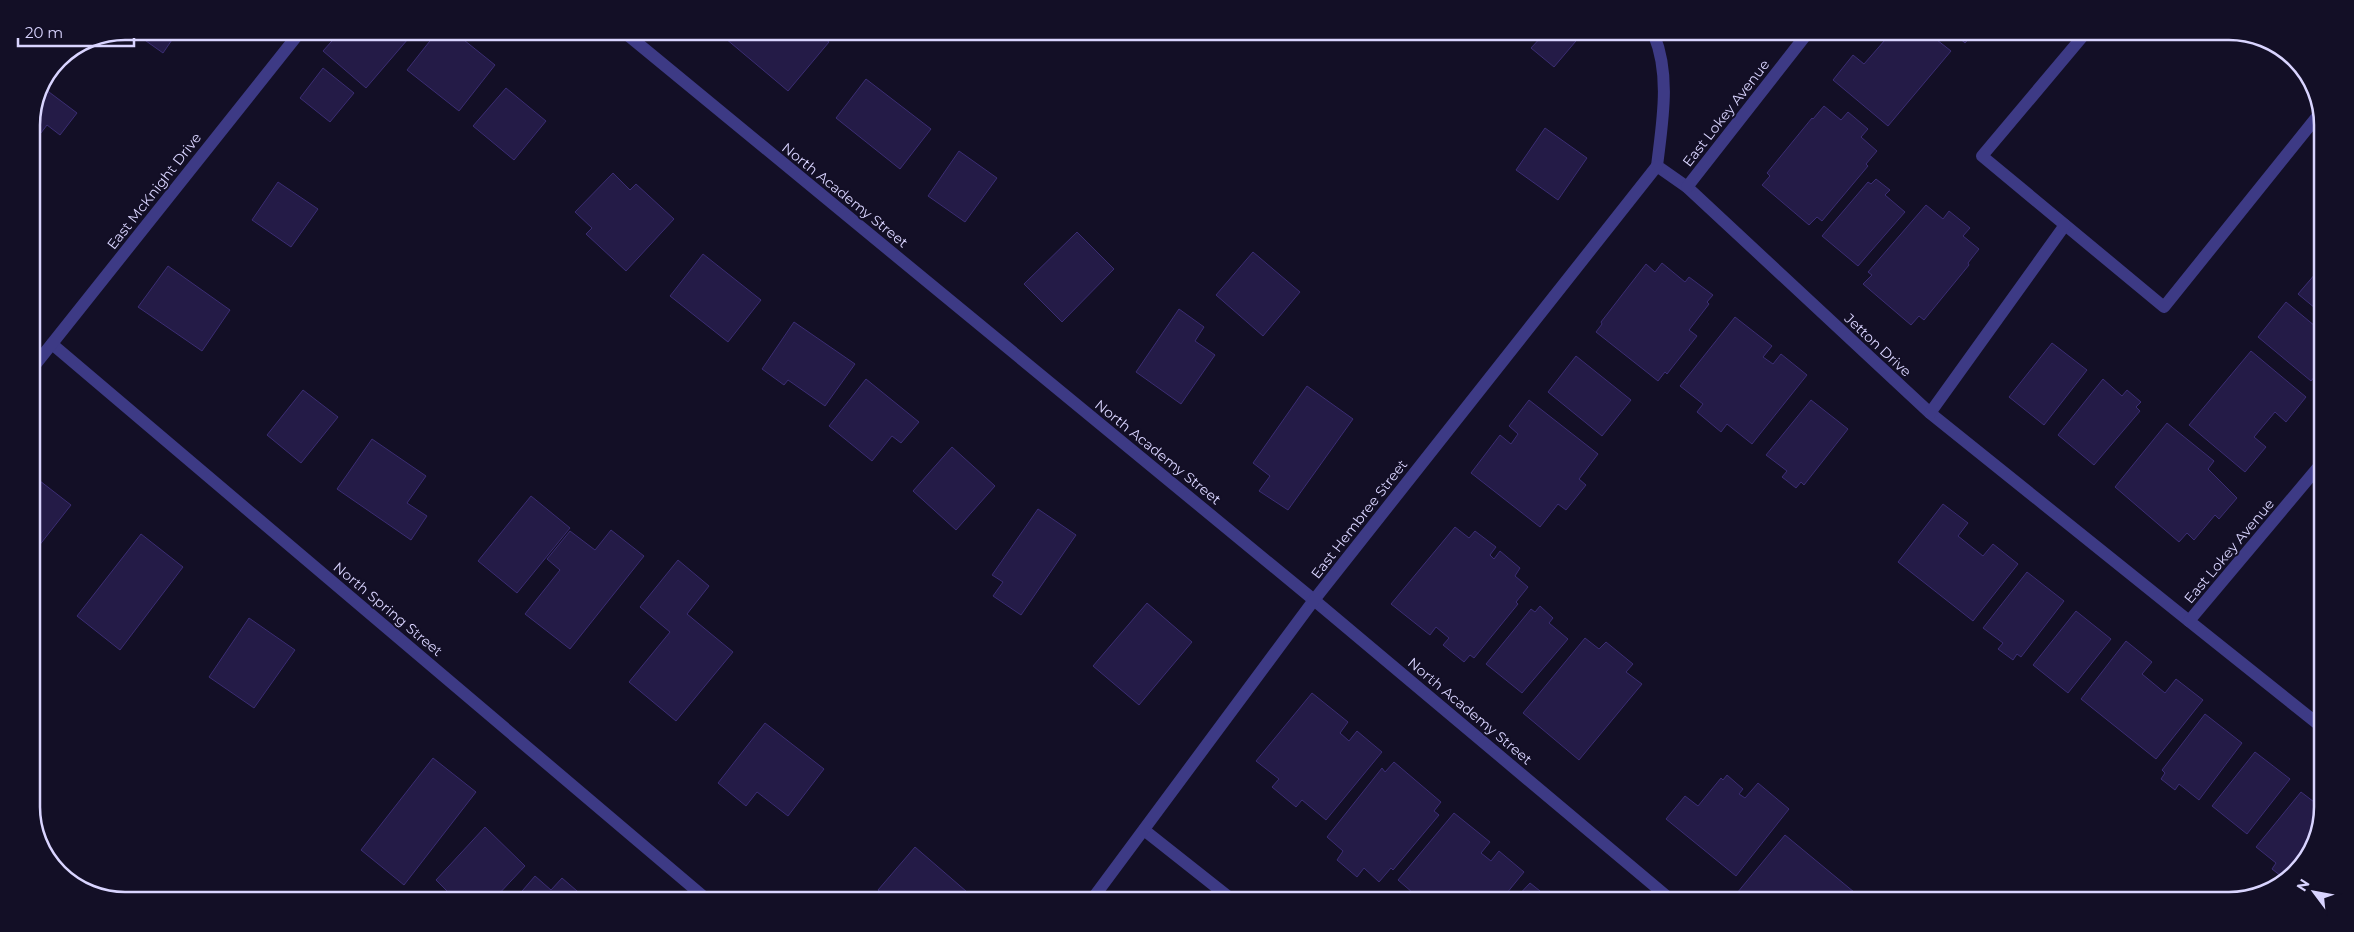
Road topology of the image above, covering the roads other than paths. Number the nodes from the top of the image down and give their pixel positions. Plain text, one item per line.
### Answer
1 (294, 40) edge
2 (634, 40) edge
3 (1656, 40) edge
4 (1802, 40) edge
5 (2080, 40) edge
6 (2314, 120) edge
7 (1656, 166) junction
8 (1687, 187) junction
9 (2066, 225) junction
10 (52, 344) junction
11 (40, 360) edge
12 (1930, 413) junction
13 (2314, 472) edge
14 (1314, 600) junction
15 (2189, 622) junction
16 (2314, 721) edge
17 (1144, 830) junction
18 (698, 892) edge
19 (1098, 892) edge
20 (1222, 892) edge
21 (1662, 892) edge

1 - 10 street, East McKnight Drive
2 - 14 street, North Academy Street
3 - 7 street
4 - 8 street, East Lokey Avenue
5 - 9 street
6 - 9 street
7 - 8 street, Jetton Drive
7 - 14 street, East Hembree Street
8 - 12 street, Jetton Drive
9 - 12 street
10 - 11 street, East McKnight Drive
10 - 18 street, North Spring Street
12 - 15 street, Jetton Drive
13 - 15 street, East Lokey Avenue
14 - 17 street, East Hembree Street
14 - 21 street, North Academy Street
15 - 16 street, East Lokey Avenue
17 - 19 street, East Hembree Street
17 - 20 street

